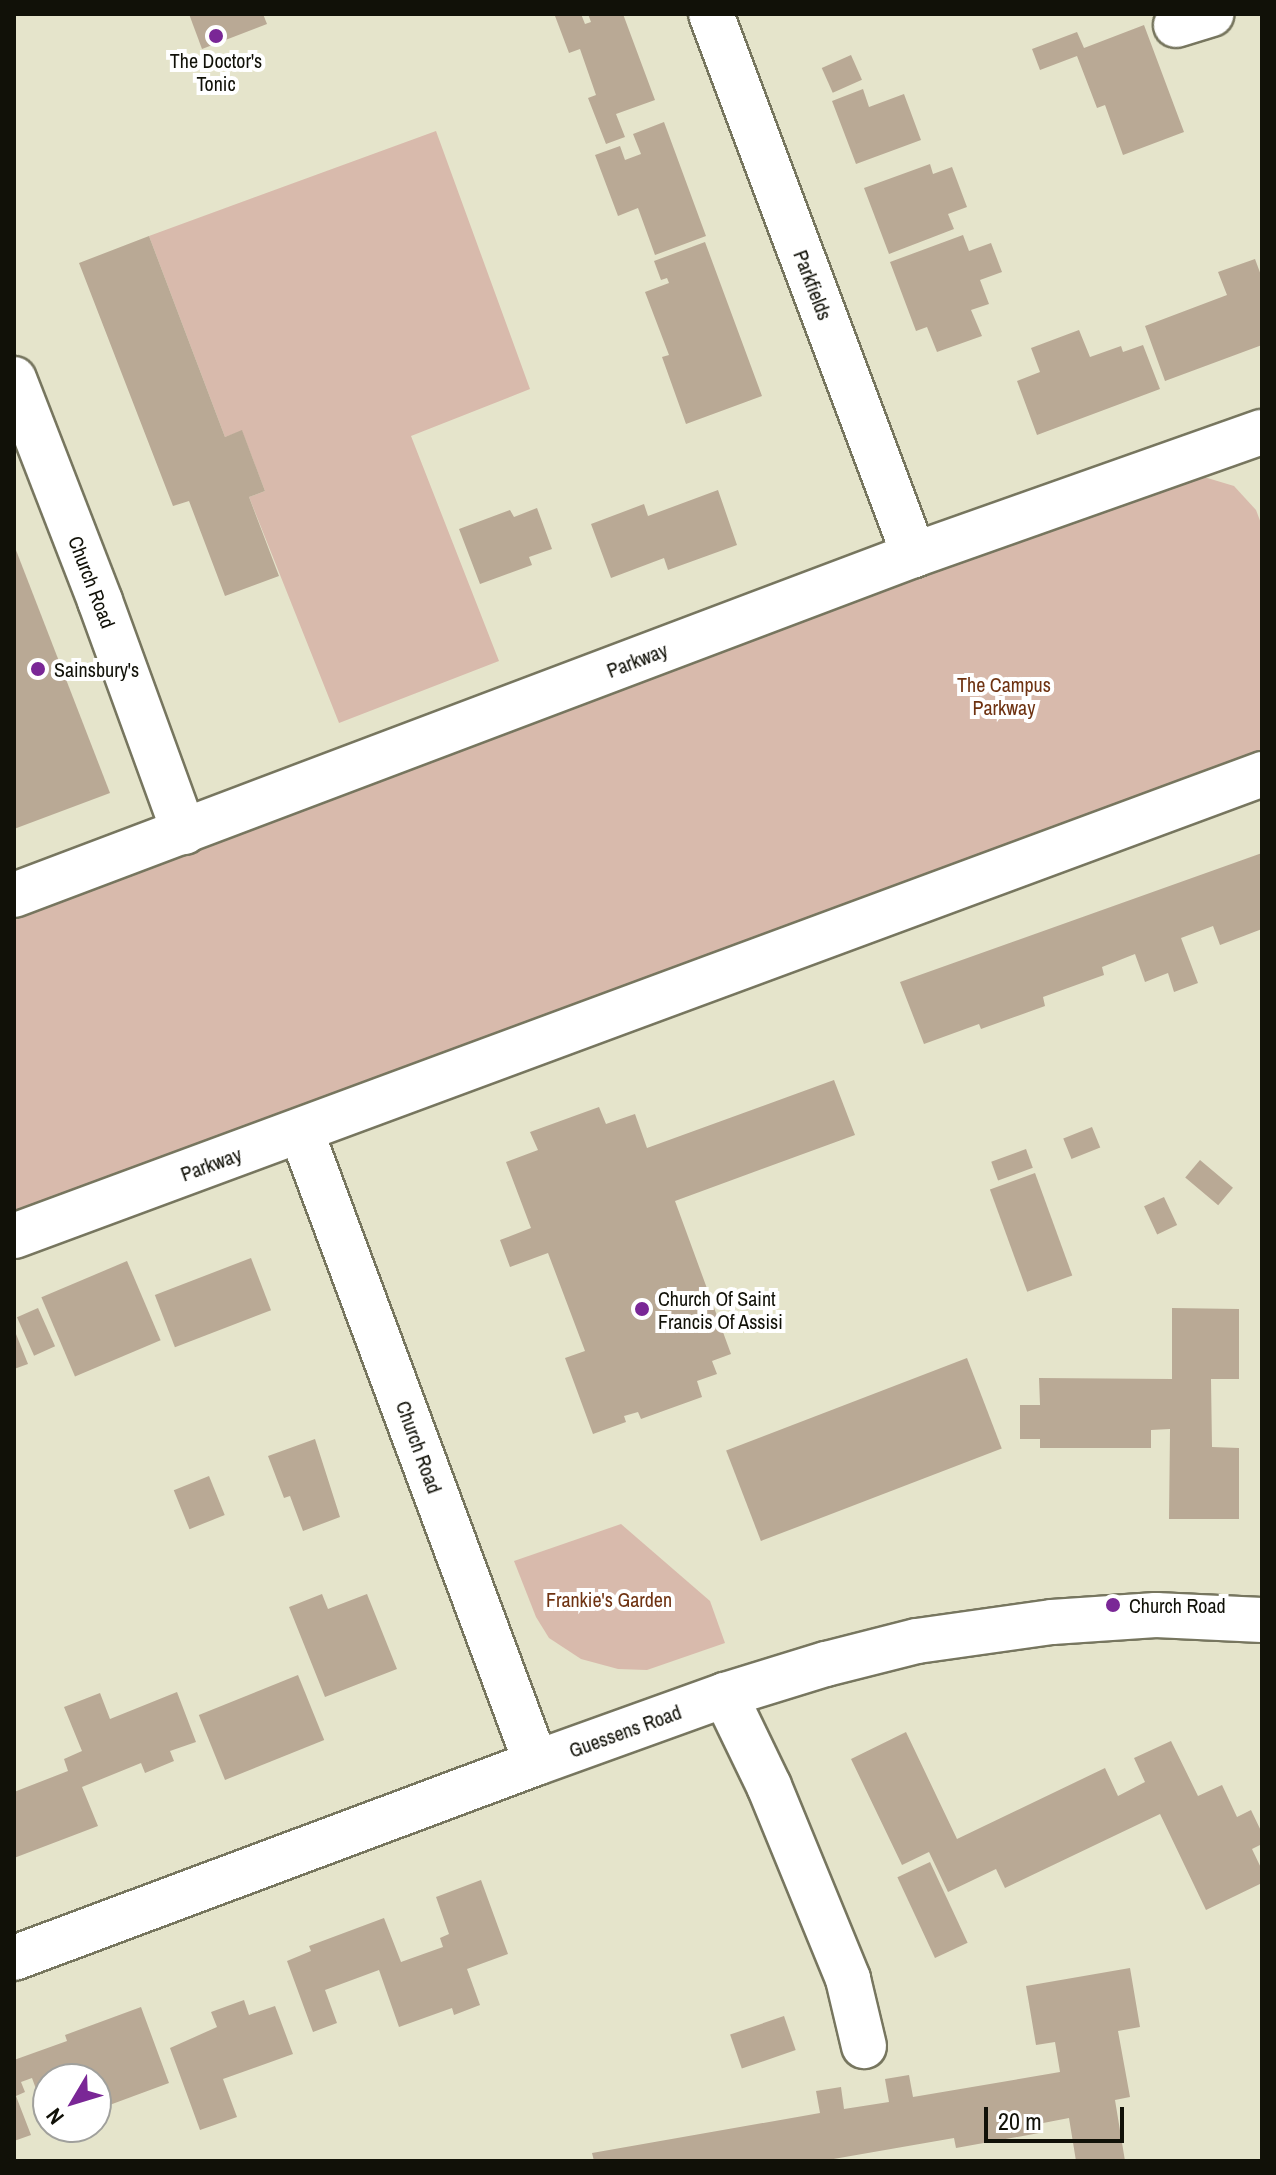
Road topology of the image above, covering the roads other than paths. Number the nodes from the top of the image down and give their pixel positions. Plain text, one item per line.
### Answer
1 (711, 14) edge
2 (14, 379) edge
3 (1258, 445) edge
4 (914, 555) junction
5 (1262, 774) edge
6 (184, 832) junction
7 (14, 895) edge
8 (301, 1131) junction
9 (14, 1236) edge
10 (1262, 1620) edge
11 (725, 1695) junction
12 (536, 1763) junction
13 (14, 1958) edge
14 (864, 2046) dead end

1 - 4 street, Parkfields
2 - 6 street, Church Road
3 - 4 street, Parkway
4 - 6 street, Parkway
5 - 8 street, Parkway
6 - 7 street, Parkway
8 - 9 street, Parkway
8 - 12 street, Church Road
10 - 11 street, Guessens Road
11 - 12 street, Guessens Road
11 - 14 street
12 - 13 street, Guessens Road

